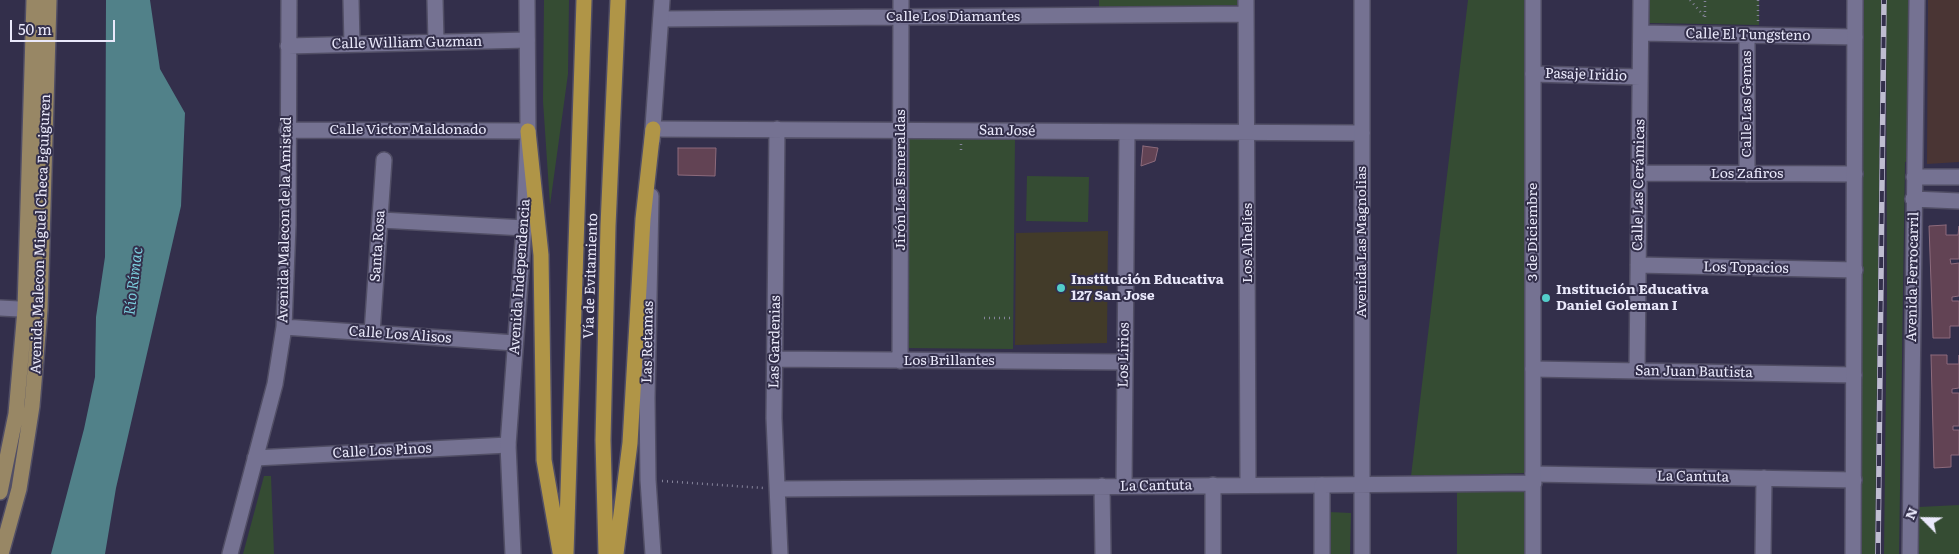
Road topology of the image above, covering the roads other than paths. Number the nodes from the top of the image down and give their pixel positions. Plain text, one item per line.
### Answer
1 (34, 0) edge
2 (49, 0) edge
3 (289, 0) edge
4 (351, 0) edge
5 (435, 0) edge
6 (527, 0) edge
7 (584, 0) edge
8 (618, 0) edge
9 (662, 0) edge
10 (901, 0) edge
11 (1362, 0) edge
12 (1533, 0) edge
13 (1641, 0) edge
14 (1855, 0) edge
15 (1917, 0) edge
16 (1246, 7) edge
17 (901, 17) junction
18 (661, 19) junction
19 (1641, 33) junction
20 (1747, 35) junction
21 (1855, 37) junction
22 (527, 40) junction
23 (436, 42) junction
24 (352, 44) junction
25 (288, 46) junction
26 (1533, 74) junction
27 (1640, 77) junction
28 (777, 129) junction
29 (901, 129) junction
30 (287, 130) junction
31 (653, 130) junction
32 (528, 131) junction
33 (1362, 132) junction
34 (1127, 133) junction
35 (1248, 133) junction
36 (384, 160) dead end
37 (1639, 173) junction
38 (1747, 174) junction
39 (1855, 174) junction
40 (1914, 177) junction
41 (1959, 177) edge
42 (1914, 199) junction
43 (1959, 201) edge
44 (381, 220) junction
45 (524, 228) junction
46 (1638, 265) junction
47 (1855, 270) junction
48 (0, 308) edge
49 (33, 310) junction
50 (284, 326) junction
51 (372, 333) junction
52 (515, 343) junction
53 (775, 359) junction
54 (900, 361) junction
55 (1124, 362) junction
56 (1533, 369) junction
57 (1636, 371) junction
58 (1854, 375) junction
59 (508, 445) junction
60 (256, 458) junction
61 (1533, 478) junction
62 (1764, 478) junction
63 (1854, 480) junction
64 (1322, 484) junction
65 (1362, 484) junction
66 (1213, 485) junction
67 (1248, 485) junction
68 (1102, 486) junction
69 (1124, 486) junction
70 (778, 489) junction
71 (0, 492) edge
72 (1, 554) edge
73 (230, 554) edge
74 (513, 554) edge
75 (561, 554) edge
76 (566, 554) edge
77 (606, 554) edge
78 (616, 554) edge
79 (653, 554) edge
80 (780, 554) edge
81 (1103, 554) edge
82 (1213, 554) edge
83 (1322, 554) edge
84 (1362, 554) edge
85 (1533, 554) edge
86 (1763, 554) edge
87 (1853, 554) edge
88 (1910, 554) edge

1 - 49 main road, Avenida Malecon Miguel Checa Eguiguren
2 - 49 main road, Avenida Malecon Miguel Checa Eguiguren
3 - 25 street, Avenida Malecon de la Amistad
4 - 24 street
5 - 23 street
6 - 22 street, Avenida Independencia
7 - 76 highway, Vía de Evitamiento
8 - 77 highway, Vía de Evitamiento
9 - 18 street, Las Retamas
10 - 17 street, Jirón Las Esmeraldas
11 - 33 street, Avenida Las Magnolias
12 - 26 street, 3 de Diciembre
13 - 19 street, Calle Las Cerámicas
14 - 21 street
15 - 40 street, Avenida Ferrocarril
16 - 17 street, Calle Los Diamantes
16 - 35 street, Los Alhelíes
17 - 18 street, Calle Los Diamantes
17 - 29 street, Jirón Las Esmeraldas
18 - 31 street, Las Retamas
19 - 20 street, Calle El Tungsteno
19 - 27 street, Calle Las Cerámicas
20 - 21 street, Calle El Tungsteno
20 - 38 street, Calle Las Gemas
21 - 39 street
22 - 23 street, Calle William Guzman
22 - 32 street, Avenida Independencia
23 - 24 street, Calle William Guzman
24 - 25 street, Calle William Guzman
25 - 30 street, Avenida Malecon de la Amistad
26 - 27 street, Pasaje Iridio
26 - 56 street, 3 de Diciembre
27 - 37 street, Calle Las Cerámicas
28 - 29 street, San José
28 - 31 street, San José
28 - 53 street, Las Gardenias
29 - 34 street, San José
29 - 54 street, Jirón Las Esmeraldas
30 - 32 street, Calle Victor Maldonado
30 - 50 street, Avenida Malecon de la Amistad
31 - 78 highway
31 - 79 street, Las Retamas
32 - 45 street, Avenida Independencia
32 - 75 highway
33 - 35 street, San José
33 - 65 street, Avenida Las Magnolias
34 - 35 street, San José
34 - 55 street, Los Lirios
35 - 67 street, Los Alhelíes
36 - 44 street, Santa Rosa
37 - 38 street, Los Zafiros
37 - 46 street, Calle Las Cerámicas
38 - 39 street, Los Zafiros
39 - 47 street
40 - 41 street
40 - 42 street, Avenida Ferrocarril
42 - 43 street
42 - 88 street, Avenida Ferrocarril
44 - 45 street
44 - 51 street, Santa Rosa
45 - 52 street, Avenida Independencia
46 - 47 street, Los Topacios
46 - 57 street, Calle Las Cerámicas
47 - 58 street
48 - 49 street
49 - 71 main road, Avenida Malecon Miguel Checa Eguiguren
49 - 72 main road, Avenida Malecon Miguel Checa Eguiguren
50 - 51 street, Calle Los Alisos
50 - 60 street, Avenida Malecon de la Amistad
51 - 52 street, Calle Los Alisos
52 - 59 street, Avenida Independencia
53 - 54 street, Los Brillantes
53 - 70 street, Las Gardenias
54 - 55 street, Los Brillantes
55 - 69 street, Los Lirios
56 - 57 street, San Juan Bautista
56 - 61 street, 3 de Diciembre
57 - 58 street, San Juan Bautista
58 - 63 street
59 - 60 street, Calle Los Pinos
59 - 74 street, Avenida Independencia
60 - 73 street, Avenida Malecon de la Amistad
61 - 62 street, La Cantuta
61 - 65 street, La Cantuta
61 - 85 street, 3 de Diciembre
62 - 63 street, La Cantuta
62 - 86 street
63 - 87 street
64 - 65 street, La Cantuta
64 - 67 street, La Cantuta
64 - 83 street
65 - 84 street, Avenida Las Magnolias
66 - 67 street, La Cantuta
66 - 69 street, La Cantuta
66 - 82 street
68 - 69 street, La Cantuta
68 - 70 street, La Cantuta
68 - 81 street
70 - 80 street, Las Gardenias

